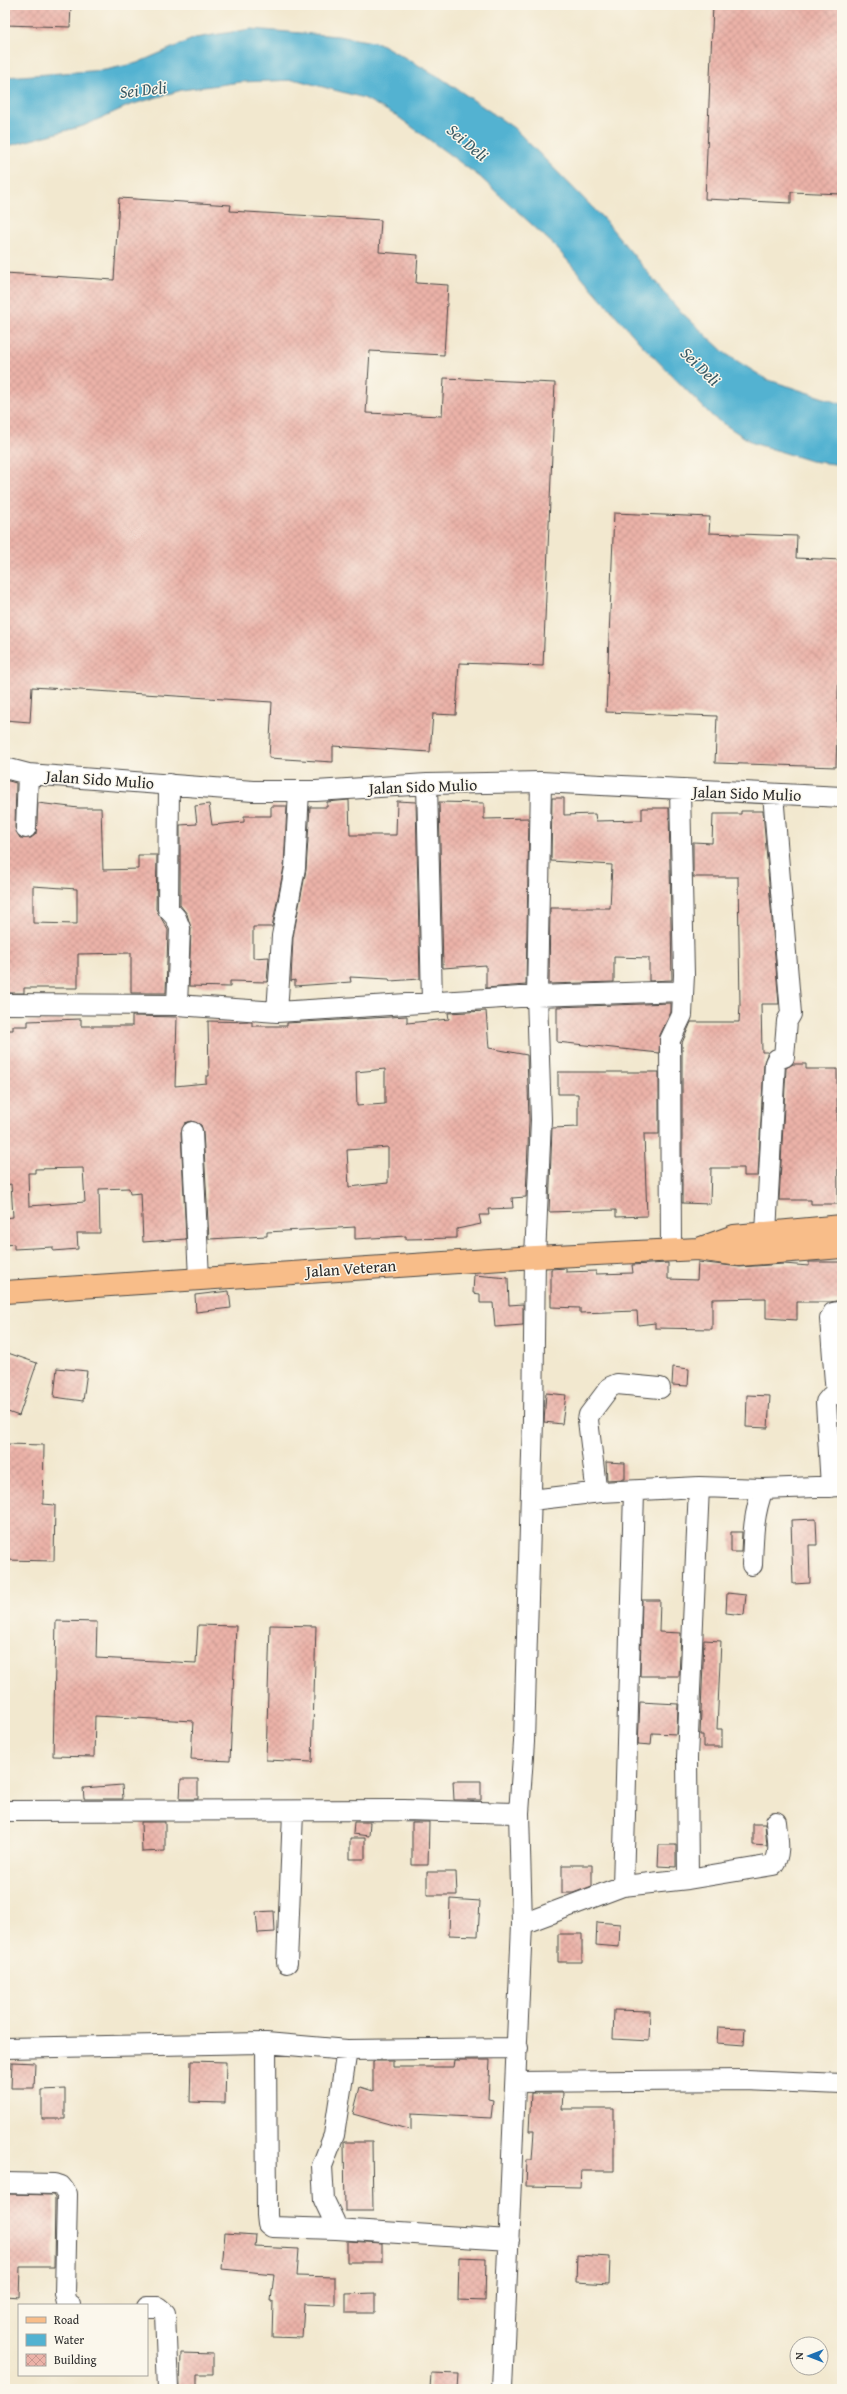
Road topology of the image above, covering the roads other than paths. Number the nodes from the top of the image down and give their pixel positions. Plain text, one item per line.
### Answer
1 (5, 768) edge
2 (28, 774) junction
3 (541, 782) junction
4 (170, 784) junction
5 (427, 784) junction
6 (299, 791) junction
7 (680, 791) junction
8 (773, 794) junction
9 (842, 797) edge
10 (26, 828) dead end
11 (683, 991) junction
12 (537, 996) junction
13 (432, 1002) junction
14 (5, 1004) edge
15 (177, 1005) junction
16 (278, 1012) junction
17 (192, 1132) dead end
18 (842, 1226) edge
19 (766, 1233) junction
20 (842, 1247) edge
21 (698, 1249) junction
22 (671, 1250) junction
23 (535, 1257) junction
24 (199, 1278) junction
25 (5, 1292) edge
26 (842, 1311) edge
27 (660, 1388) dead end
28 (839, 1395) edge
29 (837, 1486) edge
30 (699, 1487) junction
31 (763, 1489) junction
32 (601, 1492) junction
33 (634, 1492) junction
34 (531, 1500) junction
35 (752, 1565) dead end
36 (5, 1811) edge
37 (293, 1812) junction
38 (519, 1813) junction
39 (776, 1822) dead end
40 (688, 1879) junction
41 (623, 1886) junction
42 (522, 1924) junction
43 (287, 1963) dead end
44 (266, 2043) junction
45 (5, 2048) edge
46 (518, 2048) junction
47 (347, 2050) junction
48 (516, 2082) junction
49 (842, 2084) edge
50 (5, 2183) edge
51 (336, 2229) junction
52 (509, 2240) junction
53 (69, 2304) edge
54 (148, 2307) edge
55 (168, 2389) edge
56 (502, 2389) edge

1 - 2 street, Jalan Sido Mulio
2 - 4 street, Jalan Sido Mulio
2 - 10 street
3 - 5 street, Jalan Sido Mulio
3 - 7 street, Jalan Sido Mulio
3 - 12 street
4 - 6 street, Jalan Sido Mulio
4 - 15 street
5 - 6 street, Jalan Sido Mulio
5 - 13 street
6 - 16 street
7 - 8 street, Jalan Sido Mulio
7 - 11 street
8 - 9 street, Jalan Sido Mulio
8 - 19 street
11 - 12 street
11 - 22 street
12 - 13 street
12 - 23 street
13 - 16 street
14 - 15 street
15 - 16 street
17 - 24 street
18 - 19 main road, Jalan Veteran
19 - 21 main road, Jalan Veteran
20 - 21 main road, Jalan Veteran
21 - 22 main road, Jalan Veteran
22 - 23 main road, Jalan Veteran
23 - 24 main road, Jalan Veteran
23 - 34 street
24 - 25 main road, Jalan Veteran
26 - 28 street
27 - 32 street
28 - 29 street
29 - 31 street
30 - 31 street
30 - 33 street
30 - 40 street
31 - 35 street
32 - 33 street
32 - 34 street
33 - 41 street
34 - 38 street
36 - 37 street
37 - 38 street
37 - 43 street
38 - 42 street
39 - 40 street
40 - 41 street
41 - 42 street
42 - 46 street
44 - 45 street
44 - 47 street
44 - 51 street
46 - 47 street
46 - 48 street
47 - 51 street
48 - 49 street
48 - 52 street
50 - 53 street
51 - 52 street
52 - 56 street
54 - 55 street

